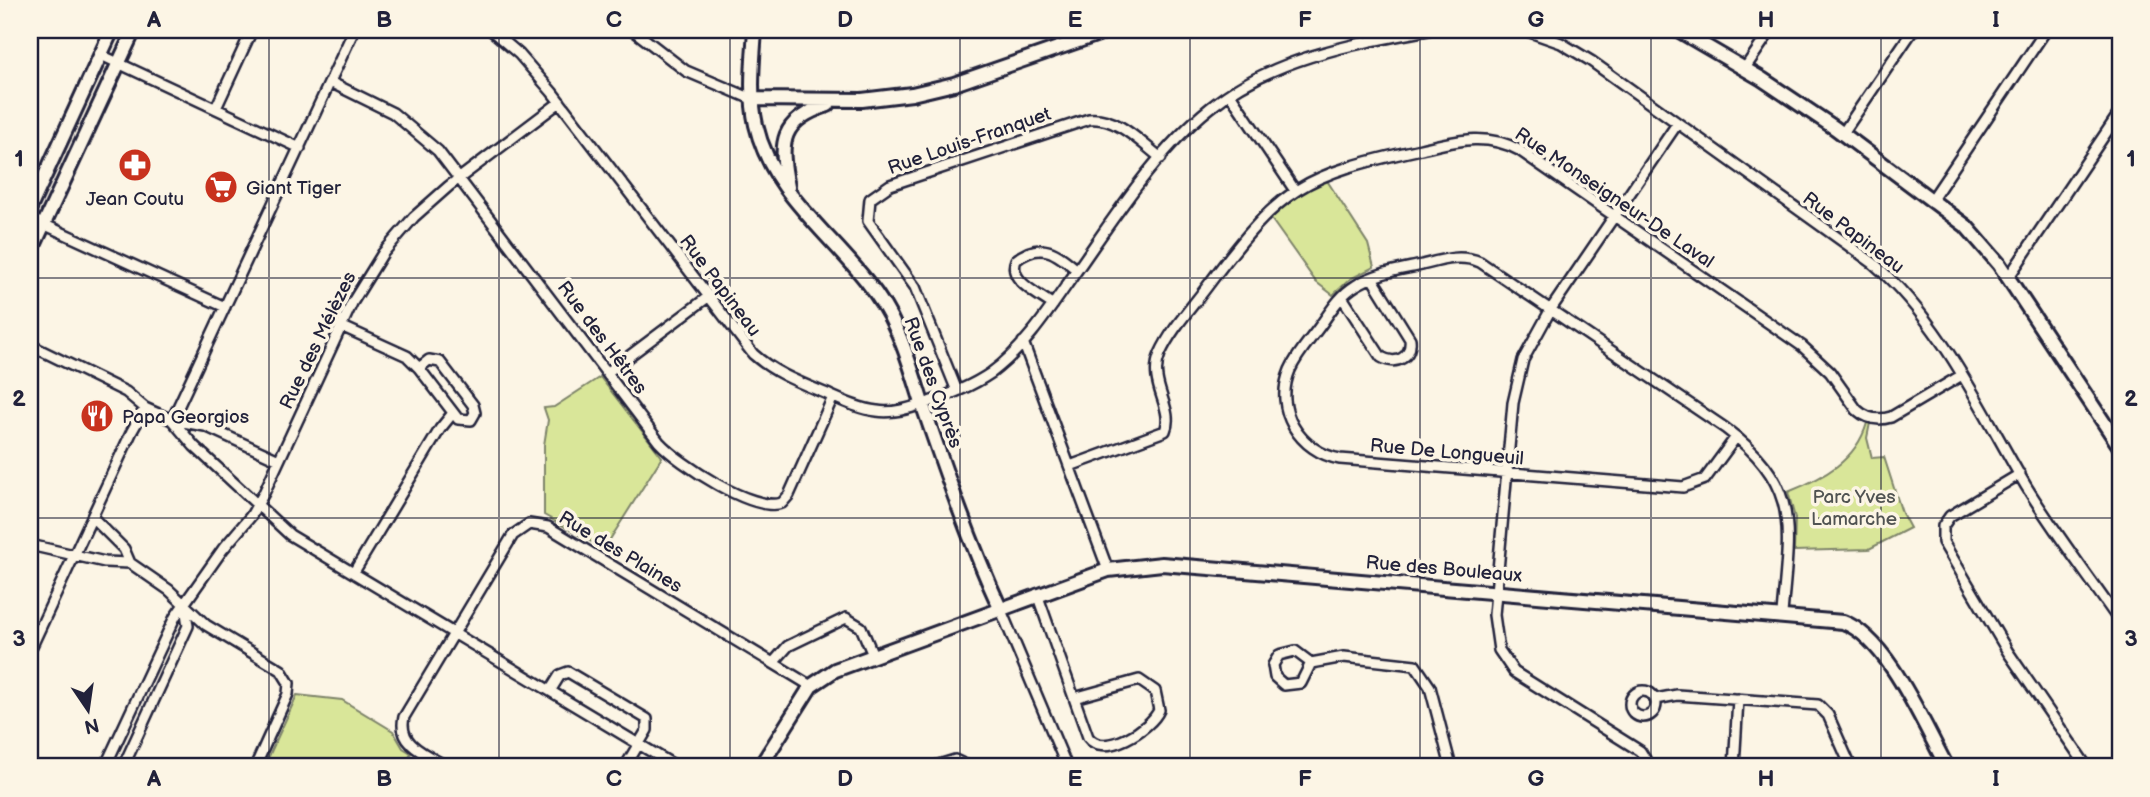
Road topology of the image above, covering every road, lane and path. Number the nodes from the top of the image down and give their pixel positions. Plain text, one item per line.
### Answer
1 (112, 30) edge
2 (134, 30) edge
3 (252, 30) edge
4 (354, 30) edge
5 (491, 30) edge
6 (633, 30) edge
7 (755, 30) edge
8 (1110, 30) edge
9 (1428, 30) edge
10 (1524, 30) edge
11 (1678, 30) edge
12 (1770, 30) edge
13 (1913, 30) edge
14 (2046, 30) edge
15 (101, 55) junction
16 (119, 63) junction
17 (1745, 68) junction
18 (330, 82) junction
19 (1230, 94) junction
20 (752, 99) junction
21 (842, 101) junction
22 (560, 102) junction
23 (216, 108) junction
24 (2120, 112) edge
25 (1677, 124) junction
26 (2117, 125) edge
27 (1843, 133) junction
28 (300, 148) junction
29 (1161, 158) junction
30 (461, 177) junction
31 (1294, 189) junction
32 (790, 194) junction
33 (1933, 198) junction
34 (30, 208) edge
35 (1615, 217) junction
36 (30, 218) edge
37 (44, 223) junction
38 (30, 254) edge
39 (1077, 270) junction
40 (1372, 278) junction
41 (2008, 278) junction
42 (708, 297) junction
43 (1342, 297) junction
44 (1053, 304) junction
45 (225, 307) junction
46 (1552, 309) junction
47 (341, 326) junction
48 (1023, 342) junction
49 (30, 345) edge
50 (418, 368) junction
51 (608, 372) junction
52 (1962, 375) junction
53 (957, 391) junction
54 (833, 397) junction
55 (922, 404) junction
56 (145, 408) junction
57 (453, 413) junction
58 (172, 419) junction
59 (1736, 437) junction
60 (2120, 447) edge
61 (279, 460) junction
62 (1070, 467) junction
63 (1507, 473) junction
64 (2020, 474) junction
65 (257, 506) junction
66 (93, 518) junction
67 (30, 545) edge
68 (74, 555) junction
69 (130, 563) junction
70 (1108, 570) junction
71 (354, 572) junction
72 (1497, 592) junction
73 (1037, 594) junction
74 (185, 605) junction
75 (1000, 608) junction
76 (1782, 614) junction
77 (2120, 622) edge
78 (454, 633) junction
79 (30, 650) edge
80 (873, 656) junction
81 (773, 663) junction
82 (1311, 663) junction
83 (811, 686) junction
84 (550, 691) junction
85 (1074, 698) junction
86 (1656, 699) dead end
87 (1738, 699) junction
88 (639, 744) junction
89 (105, 767) edge
90 (123, 767) edge
91 (255, 767) edge
92 (448, 767) edge
93 (625, 767) edge
94 (677, 767) edge
95 (760, 767) edge
96 (932, 767) edge
97 (970, 767) edge
98 (1067, 767) edge
99 (1451, 767) edge
100 (1474, 767) edge
101 (1490, 767) edge
102 (1650, 767) edge
103 (1734, 767) edge
104 (1851, 767) edge
105 (1947, 767) edge
106 (2087, 767) edge

1 - 15 street
2 - 16 street
3 - 23 street
4 - 18 street
5 - 22 street, Rue Papineau
6 - 20 street
7 - 20 street, Rue des Cyprès
8 - 21 street
9 - 19 street, Rue Papineau
10 - 25 street, Rue Papineau
11 - 17 street
12 - 17 street
13 - 27 street
14 - 33 street
15 - 16 street
15 - 34 street
16 - 23 street
16 - 37 street
17 - 27 street
18 - 28 street
18 - 30 street, Rue des Hêtres
19 - 29 street, Rue Papineau
19 - 31 street
20 - 21 street
20 - 32 street, Rue des Cyprès
21 - 32 street
22 - 30 street, Rue des Mélèzes
22 - 42 street, Rue Papineau
23 - 28 street
24 - 26 street
25 - 35 street
25 - 52 street, Rue Papineau
26 - 41 street
27 - 33 street
28 - 45 street
29 - 39 street, Rue Papineau
29 - 53 street, Rue Louis-Franquet
30 - 47 street, Rue des Mélèzes
30 - 51 street, Rue des Hêtres
31 - 35 street, Rue Monseigneur-De Laval
31 - 62 street, Rue Monseigneur-De Laval
32 - 55 street, Rue des Cyprès
33 - 41 street
35 - 46 street
35 - 52 street, Rue Monseigneur-De Laval
36 - 37 street
37 - 38 street
37 - 45 street
39 - 44 street, Rue Papineau
39 - 44 street
40 - 43 street, Rue De Longueuil
40 - 43 street
40 - 46 street, Rue De Longueuil
41 - 60 street
42 - 51 street
42 - 54 street, Rue Papineau
43 - 63 street, Rue De Longueuil
44 - 48 street, Rue Papineau
45 - 58 street
46 - 59 street, Rue De Longueuil
46 - 63 street
47 - 50 street
47 - 61 street, Rue des Mélèzes
48 - 53 street, Rue Papineau
48 - 62 street
49 - 56 street
50 - 57 street
50 - 57 street
51 - 54 street, Rue des Hêtres
52 - 64 street, Rue Papineau
53 - 55 street, Rue Papineau
54 - 55 street, Rue Papineau
55 - 75 street, Rue des Cyprès
56 - 58 street
56 - 66 street
57 - 71 street
58 - 61 street
58 - 65 street
59 - 63 street, Rue De Longueuil
59 - 76 street, Rue De Longueuil
61 - 65 street, Rue des Mélèzes
62 - 70 street
63 - 72 street
64 - 77 street, Rue Papineau
64 - 106 street
65 - 71 street
65 - 74 street, Rue des Mélèzes
66 - 68 street
66 - 69 street
67 - 68 street
68 - 69 street
68 - 79 street
69 - 74 street
70 - 72 street, Rue des Bouleaux
70 - 73 street, Rue des Bouleaux
71 - 78 street
72 - 76 street, Rue des Bouleaux
72 - 102 street
73 - 75 street, Rue des Bouleaux
73 - 85 street
74 - 89 street, Rue des Mélèzes
74 - 90 street
74 - 91 street
75 - 80 street, Rue des Bouleaux
75 - 98 street, Rue des Cyprès
76 - 105 street, Rue des Bouleaux
78 - 81 street, Rue des Plaines
78 - 84 street
78 - 92 street, Rue des Plaines
80 - 81 street
80 - 83 street, Rue des Bouleaux
81 - 83 street, Rue des Plaines
82 - 82 street
82 - 99 street
83 - 95 street, Rue des Bouleaux
84 - 88 street
84 - 88 street
85 - 85 street
86 - 87 street
87 - 103 street
87 - 104 street
88 - 93 street
88 - 94 street
96 - 97 street
100 - 101 street

